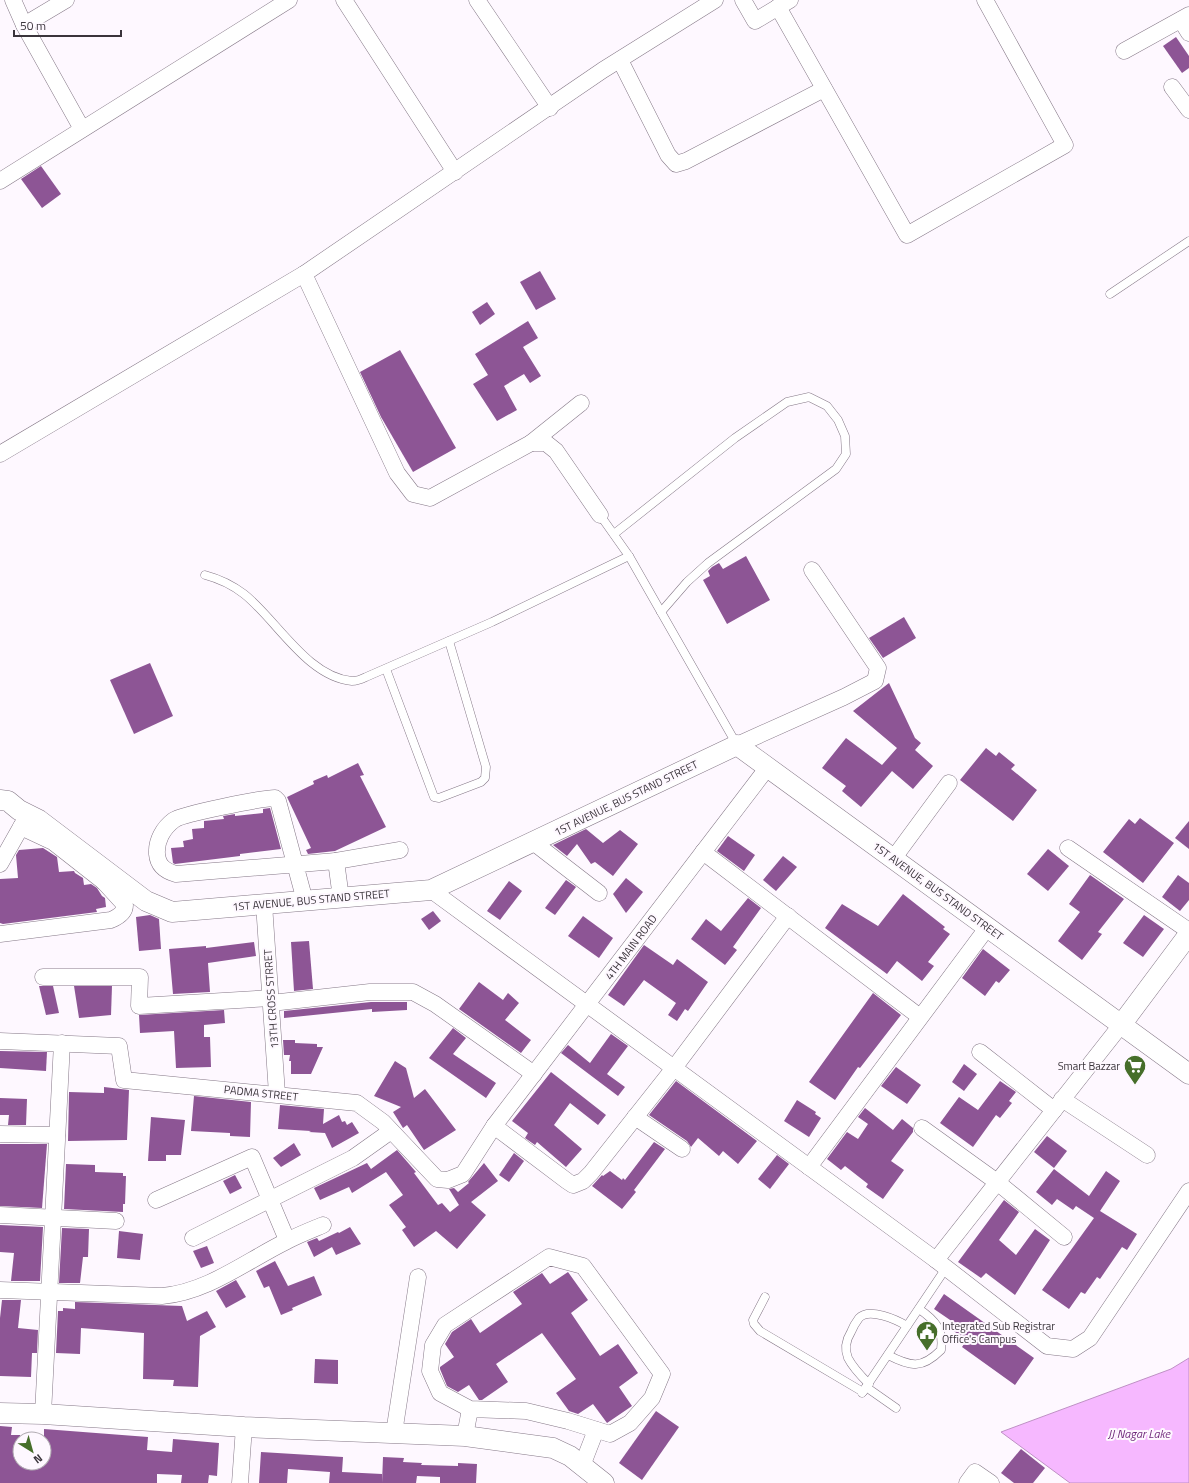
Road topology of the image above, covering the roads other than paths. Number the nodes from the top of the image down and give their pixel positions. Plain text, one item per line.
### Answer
1 (13, 0) edge
2 (66, 0) edge
3 (289, 0) edge
4 (344, 0) edge
5 (477, 0) edge
6 (715, 0) edge
7 (743, 0) edge
8 (985, 0) edge
9 (784, 4) edge
10 (1186, 23) edge
11 (24, 25) junction
12 (1124, 51) dead end
13 (620, 60) junction
14 (1172, 88) dead end
15 (824, 89) junction
16 (550, 108) junction
17 (1189, 110) edge
18 (82, 129) junction
19 (455, 172) junction
20 (0, 181) edge
21 (1189, 241) edge
22 (304, 274) junction
23 (1110, 294) dead end
24 (581, 403) dead end
25 (531, 443) junction
26 (0, 454) edge
27 (600, 515) joint
28 (614, 534) junction
29 (629, 556) junction
30 (812, 570) dead end
31 (205, 575) dead end
32 (661, 612) junction
33 (449, 640) junction
34 (386, 669) junction
35 (737, 744) junction
36 (768, 767) junction
37 (948, 783) dead end
38 (0, 803) edge
39 (24, 821) junction
40 (533, 842) junction
41 (1068, 848) dead end
42 (400, 850) dead end
43 (703, 852) junction
44 (893, 859) junction
45 (336, 861) junction
46 (0, 864) edge
47 (296, 865) junction
48 (107, 878) junction
49 (431, 890) junction
50 (599, 893) dead end
51 (341, 898) junction
52 (305, 901) junction
53 (264, 904) junction
54 (788, 916) junction
55 (987, 928) junction
56 (1189, 932) edge
57 (0, 934) edge
58 (42, 977) dead end
59 (271, 1001) junction
60 (587, 1004) junction
61 (920, 1017) junction
62 (1121, 1025) junction
63 (0, 1041) edge
64 (62, 1043) junction
65 (980, 1052) dead end
66 (674, 1068) junction
67 (534, 1074) junction
68 (1189, 1074) edge
69 (277, 1094) junction
70 (1058, 1104) junction
71 (635, 1117) junction
72 (494, 1126) junction
73 (922, 1128) dead end
74 (391, 1131) junction
75 (0, 1134) edge
76 (57, 1135) junction
77 (682, 1149) dead end
78 (1147, 1155) dead end
79 (809, 1167) junction
80 (997, 1182) junction
81 (1189, 1191) edge
82 (156, 1200) dead end
83 (270, 1200) junction
84 (0, 1215) edge
85 (52, 1217) junction
86 (116, 1221) dead end
87 (323, 1225) dead end
88 (1064, 1237) dead end
89 (193, 1238) dead end
90 (287, 1240) junction
91 (941, 1264) junction
92 (418, 1277) dead end
93 (0, 1290) edge
94 (48, 1292) junction
95 (765, 1297) dead end
96 (919, 1309) junction
97 (908, 1326) junction
98 (888, 1355) junction
99 (865, 1389) junction
100 (896, 1408) dead end
101 (470, 1409) junction
102 (0, 1412) edge
103 (43, 1414) junction
104 (244, 1427) junction
105 (596, 1430) junction
106 (394, 1433) junction
107 (465, 1436) junction
108 (582, 1466) junction
109 (240, 1483) edge
110 (604, 1483) edge
111 (967, 1483) edge
112 (991, 1483) edge

1 - 11 street
2 - 11 street
3 - 18 street
4 - 19 street
5 - 16 street
6 - 13 street
7 - 9 street
8 - 15 street
9 - 15 street
10 - 12 street
11 - 18 street
13 - 15 street
13 - 16 street
14 - 17 street
16 - 19 street
18 - 20 street
19 - 22 street
21 - 23 lane
22 - 25 street
22 - 26 street
24 - 25 street
25 - 27 street
27 - 28 lane
28 - 29 lane
28 - 32 lane
29 - 32 lane
29 - 33 lane
30 - 35 street
31 - 34 lane
32 - 35 lane
33 - 34 lane
33 - 34 lane
35 - 36 street, 1ST AVENUE, BUS STAND STREET
35 - 40 street, 1ST AVENUE, BUS STAND STREET
36 - 43 street, 4TH MAIN ROAD
36 - 44 street, 1ST AVENUE, BUS STAND STREET
37 - 44 street
38 - 39 street, 1ST AVENUE, BUS STAND STREET
39 - 46 street
39 - 48 street, 1ST AVENUE, BUS STAND STREET
40 - 49 street, 1ST AVENUE, BUS STAND STREET
40 - 50 street
41 - 56 street
42 - 45 street
43 - 54 street
43 - 60 street, 4TH MAIN ROAD
44 - 55 street, 1ST AVENUE, BUS STAND STREET
45 - 47 street
45 - 51 street
47 - 47 street
47 - 52 street
48 - 53 street, 1ST AVENUE, BUS STAND STREET
48 - 57 street
49 - 51 street, 1ST AVENUE, BUS STAND STREET
49 - 60 street
51 - 52 street, 1ST AVENUE, BUS STAND STREET
52 - 53 street, 1ST AVENUE, BUS STAND STREET
53 - 59 street, 13TH CROSS STRRET
54 - 61 street
54 - 66 street
55 - 61 street
55 - 62 street, 1ST AVENUE, BUS STAND STREET
56 - 62 street
58 - 59 street
59 - 67 street
59 - 69 street, 13TH CROSS STRRET
60 - 66 street
60 - 67 street, 4TH MAIN ROAD
61 - 79 street
62 - 68 street, 1ST AVENUE, BUS STAND STREET
62 - 70 street
63 - 64 street, PADMA STREET
64 - 69 street, PADMA STREET
64 - 76 street
65 - 70 street
66 - 71 street
66 - 79 street
67 - 72 street, 4TH MAIN ROAD
69 - 74 street, PADMA STREET
70 - 78 street
70 - 80 street
71 - 72 street
71 - 77 street
72 - 74 street, PADMA STREET
73 - 80 street
74 - 83 street
75 - 76 street
76 - 85 street
79 - 91 street
80 - 88 street
80 - 91 street
81 - 91 street
82 - 83 street
83 - 89 street
83 - 90 street
84 - 85 street
85 - 86 street
85 - 94 street
87 - 90 street
90 - 94 street
91 - 96 lane
92 - 106 street
93 - 94 street
94 - 103 street
95 - 99 lane
96 - 97 lane
96 - 98 lane
97 - 98 lane
97 - 99 lane
98 - 99 lane
99 - 100 lane
101 - 105 street
101 - 105 street
101 - 107 street
102 - 103 street
103 - 104 street
104 - 106 street
104 - 109 street
105 - 108 street
106 - 107 street
107 - 108 street
108 - 110 street
111 - 112 street

